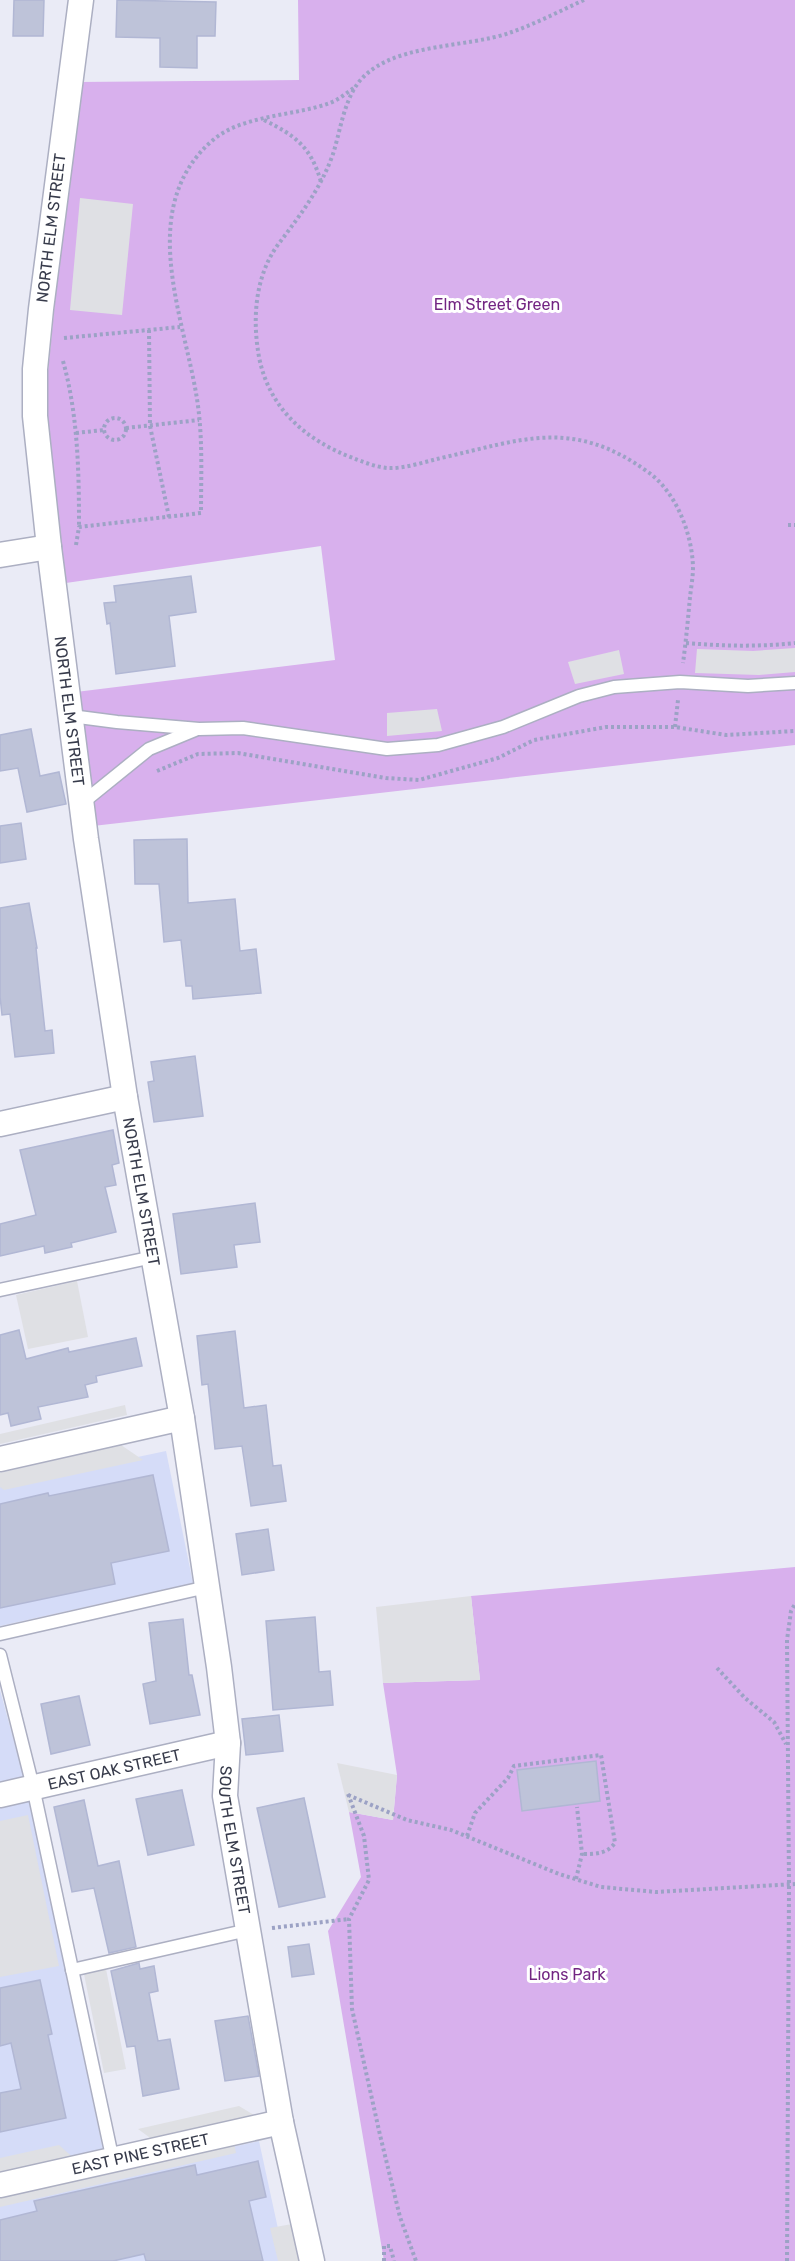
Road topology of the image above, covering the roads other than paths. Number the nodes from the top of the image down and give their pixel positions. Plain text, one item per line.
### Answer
1 (81, 0) edge
2 (49, 547) junction
3 (0, 555) edge
4 (795, 683) edge
5 (71, 716) junction
6 (199, 729) junction
7 (81, 804) junction
8 (125, 1097) junction
9 (0, 1124) edge
10 (153, 1257) junction
11 (0, 1290) edge
12 (182, 1418) junction
13 (0, 1459) edge
14 (207, 1587) junction
15 (0, 1634) edge
16 (0, 1655) edge
17 (228, 1743) junction
18 (33, 1787) junction
19 (0, 1795) edge
20 (257, 1930) junction
21 (72, 1970) junction
22 (281, 2122) junction
23 (113, 2161) junction
24 (0, 2185) edge
25 (312, 2261) edge

1 - 2 street, NORTH ELM STREET
2 - 3 street
2 - 5 street, NORTH ELM STREET
4 - 6 lane
5 - 6 lane
5 - 7 street, NORTH ELM STREET
6 - 7 lane
7 - 8 street, NORTH ELM STREET
8 - 9 street
8 - 10 street, NORTH ELM STREET
10 - 11 lane
10 - 12 street, NORTH ELM STREET
12 - 13 street
12 - 14 street, SOUTH ELM STREET
14 - 15 lane
14 - 17 street, SOUTH ELM STREET
16 - 18 lane
17 - 18 street, EAST OAK STREET
17 - 20 street, SOUTH ELM STREET
18 - 19 street, EAST OAK STREET
18 - 21 lane
20 - 21 lane
20 - 22 street, SOUTH ELM STREET
21 - 23 lane
22 - 23 street, EAST PINE STREET
22 - 25 street, SOUTH ELM STREET
23 - 24 street, EAST PINE STREET

